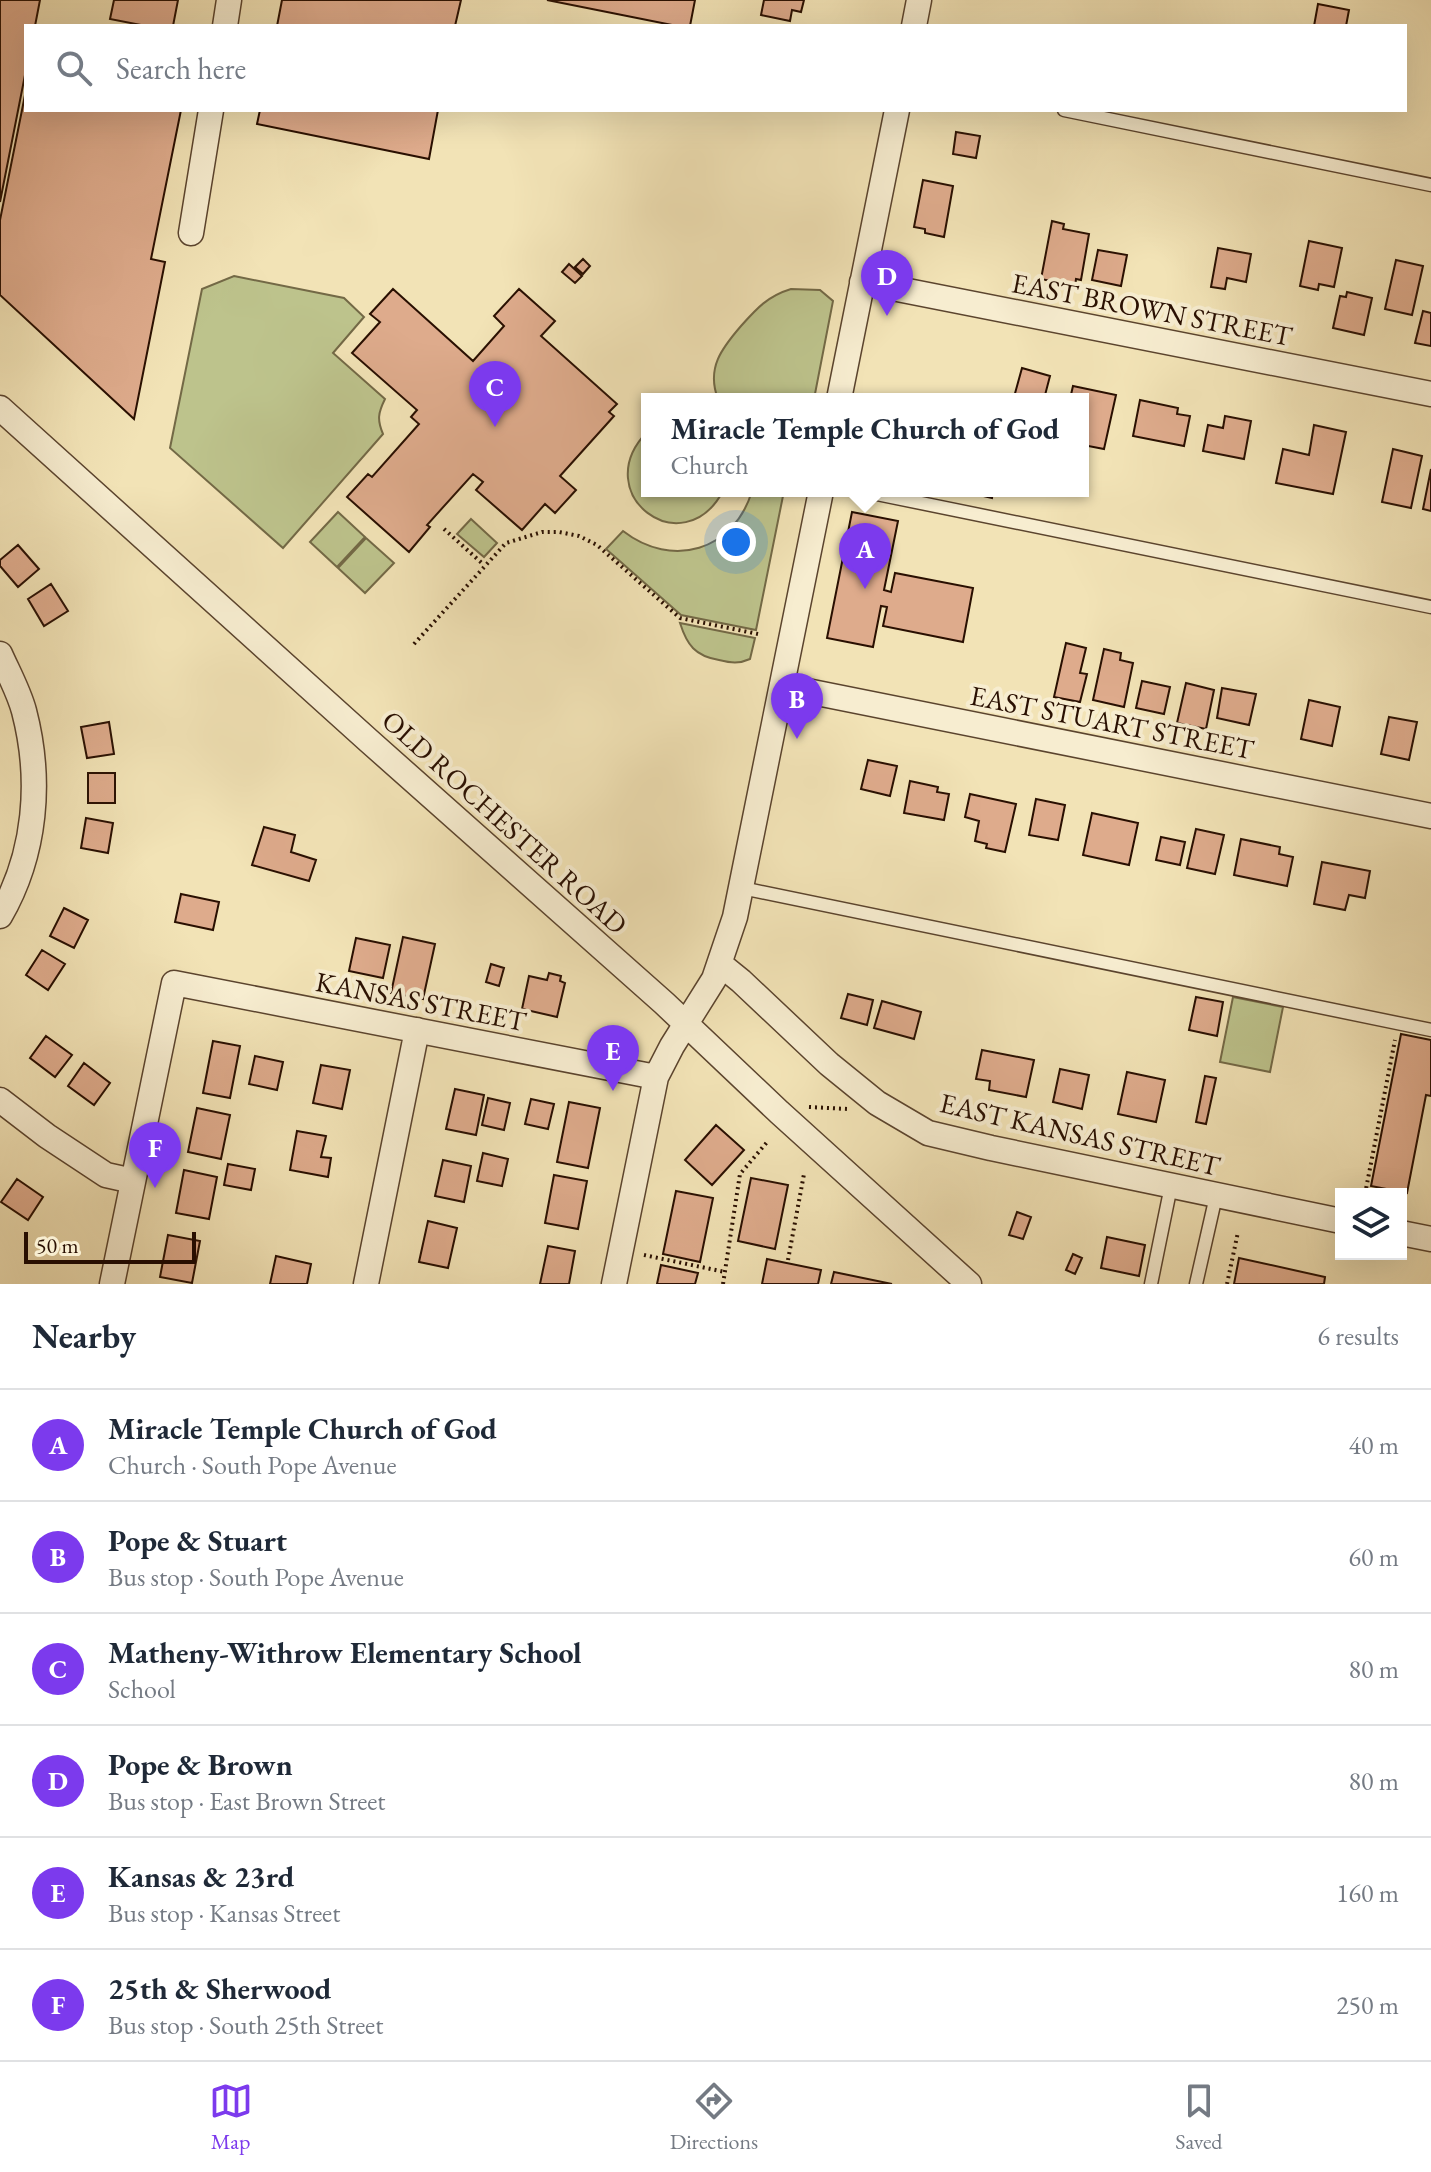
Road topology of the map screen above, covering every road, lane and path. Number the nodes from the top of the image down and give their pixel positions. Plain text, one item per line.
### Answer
1 (229, 0) edge
2 (919, 0) edge
3 (225, 24) edge
4 (914, 24) edge
5 (211, 112) edge
6 (897, 112) edge
7 (1074, 112) edge
8 (1431, 185) edge
9 (191, 233) dead end
10 (862, 282) junction
11 (840, 393) edge
12 (1431, 394) edge
13 (0, 408) edge
14 (820, 497) edge
15 (900, 497) edge
16 (444, 529) dead end
17 (484, 565) junction
18 (1431, 607) edge
19 (758, 634) dead end
20 (414, 644) dead end
21 (0, 654) edge
22 (782, 686) junction
23 (1431, 816) edge
24 (742, 888) junction
25 (0, 916) edge
26 (720, 964) junction
27 (687, 1024) junction
28 (417, 1030) junction
29 (1431, 1030) edge
30 (1395, 1040) dead end
31 (656, 1077) junction
32 (0, 1100) edge
33 (798, 1107) dead end
34 (853, 1109) dead end
35 (768, 1141) dead end
36 (804, 1174) dead end
37 (133, 1181) junction
38 (1171, 1186) junction
39 (1366, 1188) edge
40 (1216, 1196) junction
41 (1335, 1220) edge
42 (1238, 1232) dead end
43 (1407, 1234) edge
44 (1431, 1239) edge
45 (637, 1254) dead end
46 (788, 1260) dead end
47 (725, 1272) junction
48 (112, 1284) edge
49 (366, 1284) edge
50 (614, 1284) edge
51 (723, 1284) edge
52 (969, 1284) edge
53 (1151, 1284) edge
54 (1196, 1284) edge
55 (1227, 1284) edge

1 - 3 street
2 - 4 street
5 - 9 street
6 - 10 street
7 - 8 lane
10 - 11 street
10 - 12 street, EAST BROWN STREET
13 - 27 street, OLD ROCHESTER ROAD
14 - 22 street
15 - 18 lane
16 - 17 path
17 - 19 path
17 - 20 path
21 - 25 street
22 - 23 street, EAST STUART STREET
22 - 24 street
24 - 26 street
24 - 29 lane
26 - 27 street
26 - 38 street, EAST KANSAS STREET
27 - 31 street
27 - 52 street, OLD ROCHESTER ROAD
28 - 31 street, KANSAS STREET
28 - 37 street, KANSAS STREET
28 - 49 street
30 - 39 path
31 - 50 street
32 - 37 street
33 - 34 path
35 - 47 path
36 - 46 path
37 - 48 street
38 - 40 street, EAST KANSAS STREET
38 - 53 lane
40 - 41 street, EAST KANSAS STREET
40 - 54 lane
42 - 55 path
43 - 44 street
45 - 47 path
47 - 51 path

